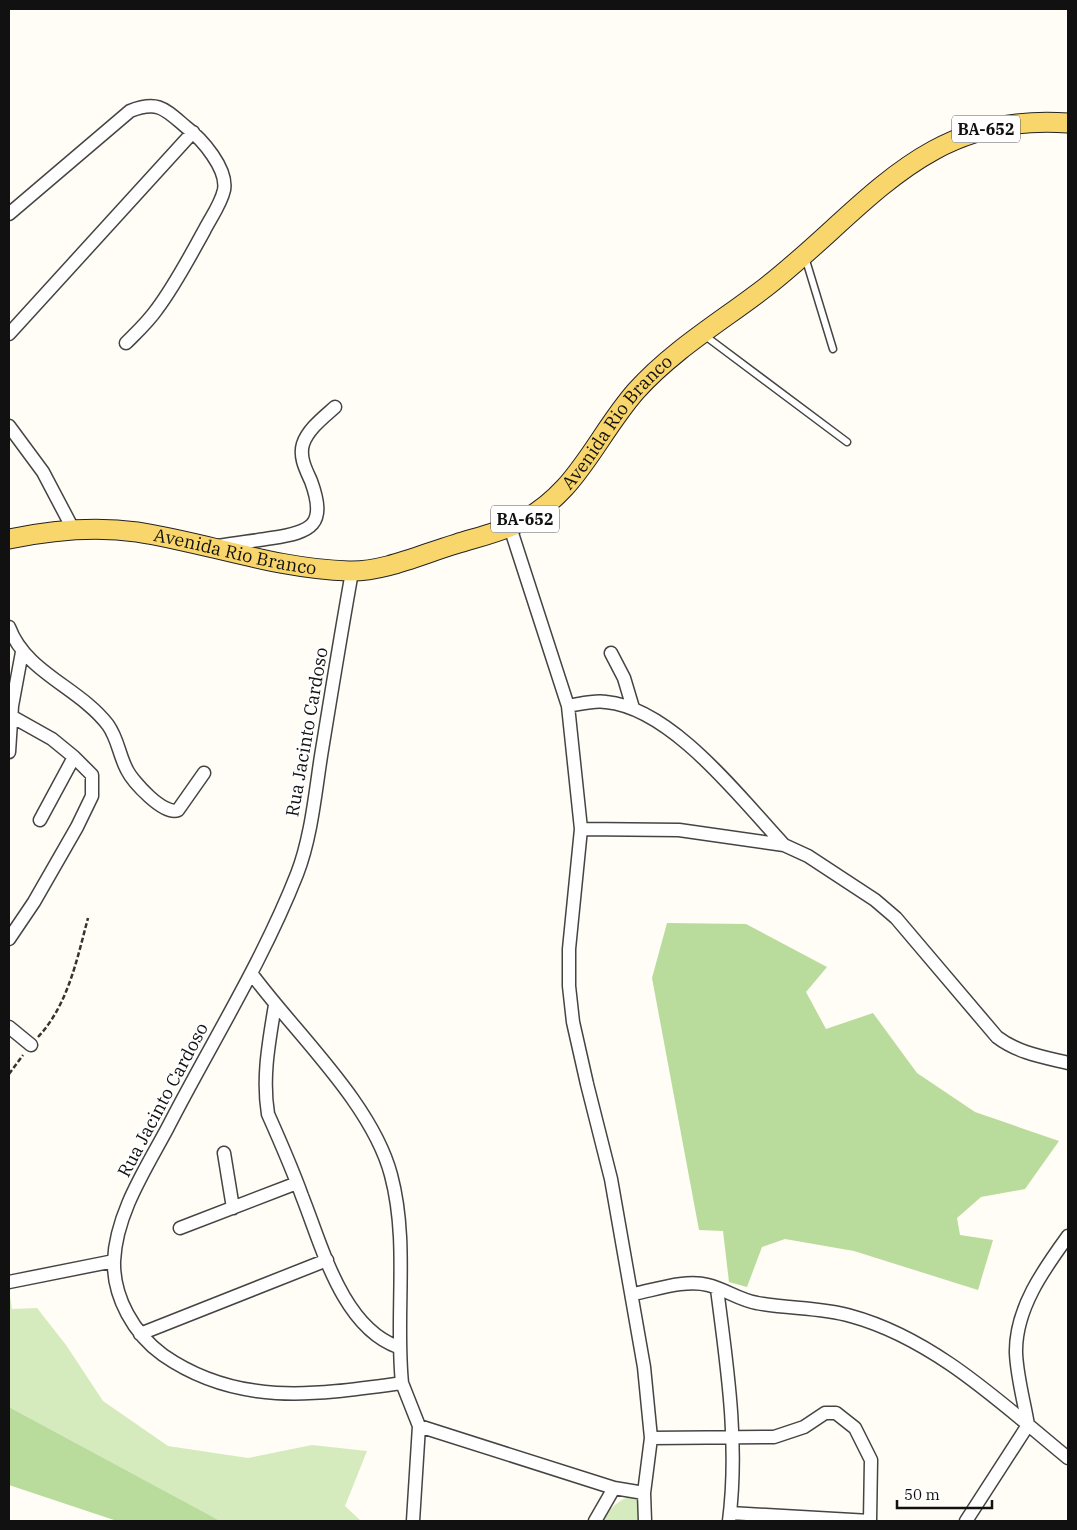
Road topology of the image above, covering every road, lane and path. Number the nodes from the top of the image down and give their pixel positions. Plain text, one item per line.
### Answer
1 (1068, 123) edge
2 (193, 132) junction
3 (9, 214) edge
4 (805, 255) junction
5 (701, 333) junction
6 (9, 334) edge
7 (126, 343) dead end
8 (833, 349) dead end
9 (335, 406) dead end
10 (9, 426) edge
11 (847, 442) dead end
12 (510, 527) junction
13 (72, 529) junction
14 (9, 539) edge
15 (208, 548) junction
16 (352, 572) junction
17 (9, 627) edge
18 (22, 652) junction
19 (610, 653) dead end
20 (568, 706) junction
21 (633, 708) junction
22 (12, 716) junction
23 (9, 752) edge
24 (74, 757) junction
25 (204, 773) dead end
26 (40, 820) dead end
27 (581, 829) junction
28 (784, 845) junction
29 (88, 918) dead end
30 (9, 939) edge
31 (251, 973) junction
32 (275, 1006) junction
33 (9, 1028) edge
34 (31, 1045) junction
35 (1068, 1063) edge
36 (9, 1074) edge
37 (224, 1153) dead end
38 (298, 1183) junction
39 (233, 1208) junction
40 (180, 1228) dead end
41 (1068, 1236) edge
42 (327, 1260) junction
43 (114, 1261) junction
44 (9, 1282) edge
45 (717, 1288) junction
46 (633, 1294) junction
47 (140, 1334) junction
48 (398, 1347) junction
49 (402, 1383) junction
50 (1028, 1425) junction
51 (419, 1426) junction
52 (733, 1436) junction
53 (651, 1438) junction
54 (1068, 1458) edge
55 (614, 1488) junction
56 (644, 1493) junction
57 (729, 1517) edge
58 (413, 1521) edge
59 (595, 1521) edge
60 (645, 1521) edge
61 (870, 1521) edge
62 (966, 1521) edge

1 - 4 main road, Avenida Rio Branco / BA-652
2 - 3 street
2 - 6 street
2 - 7 street
4 - 5 main road, Avenida Rio Branco / BA-652
4 - 8 lane
5 - 11 lane
5 - 12 main road, Avenida Rio Branco / BA-652
9 - 15 street
10 - 13 street
12 - 16 main road, Avenida Rio Branco / BA-652
12 - 20 street
13 - 14 main road, Avenida Rio Branco / BA-652
13 - 15 main road, Avenida Rio Branco / BA-652
15 - 16 main road, Avenida Rio Branco / BA-652
16 - 31 street, Rua Jacinto Cardoso
17 - 18 street
18 - 22 street
18 - 25 street
19 - 21 street
20 - 21 street
20 - 27 street
21 - 28 street
22 - 23 street
22 - 24 street
24 - 26 street
24 - 30 street
27 - 28 street
27 - 46 street
28 - 35 street
29 - 34 path
31 - 32 street
31 - 43 street, Rua Jacinto Cardoso
32 - 38 street
32 - 48 street
33 - 34 street
34 - 36 path
37 - 39 street
38 - 39 street
38 - 42 street
39 - 40 street
41 - 50 street
42 - 47 street
42 - 48 street
43 - 44 street
43 - 47 street, Rua Jacinto Cardoso
45 - 46 street
45 - 50 street
45 - 52 street
46 - 53 street
47 - 49 street, Rua Jacinto Cardoso
48 - 49 street
49 - 51 street
50 - 54 street
50 - 62 street
51 - 55 street
51 - 58 street
52 - 53 street
52 - 57 street
52 - 61 street
53 - 56 street
55 - 56 street
55 - 59 street
56 - 60 street
57 - 61 street

